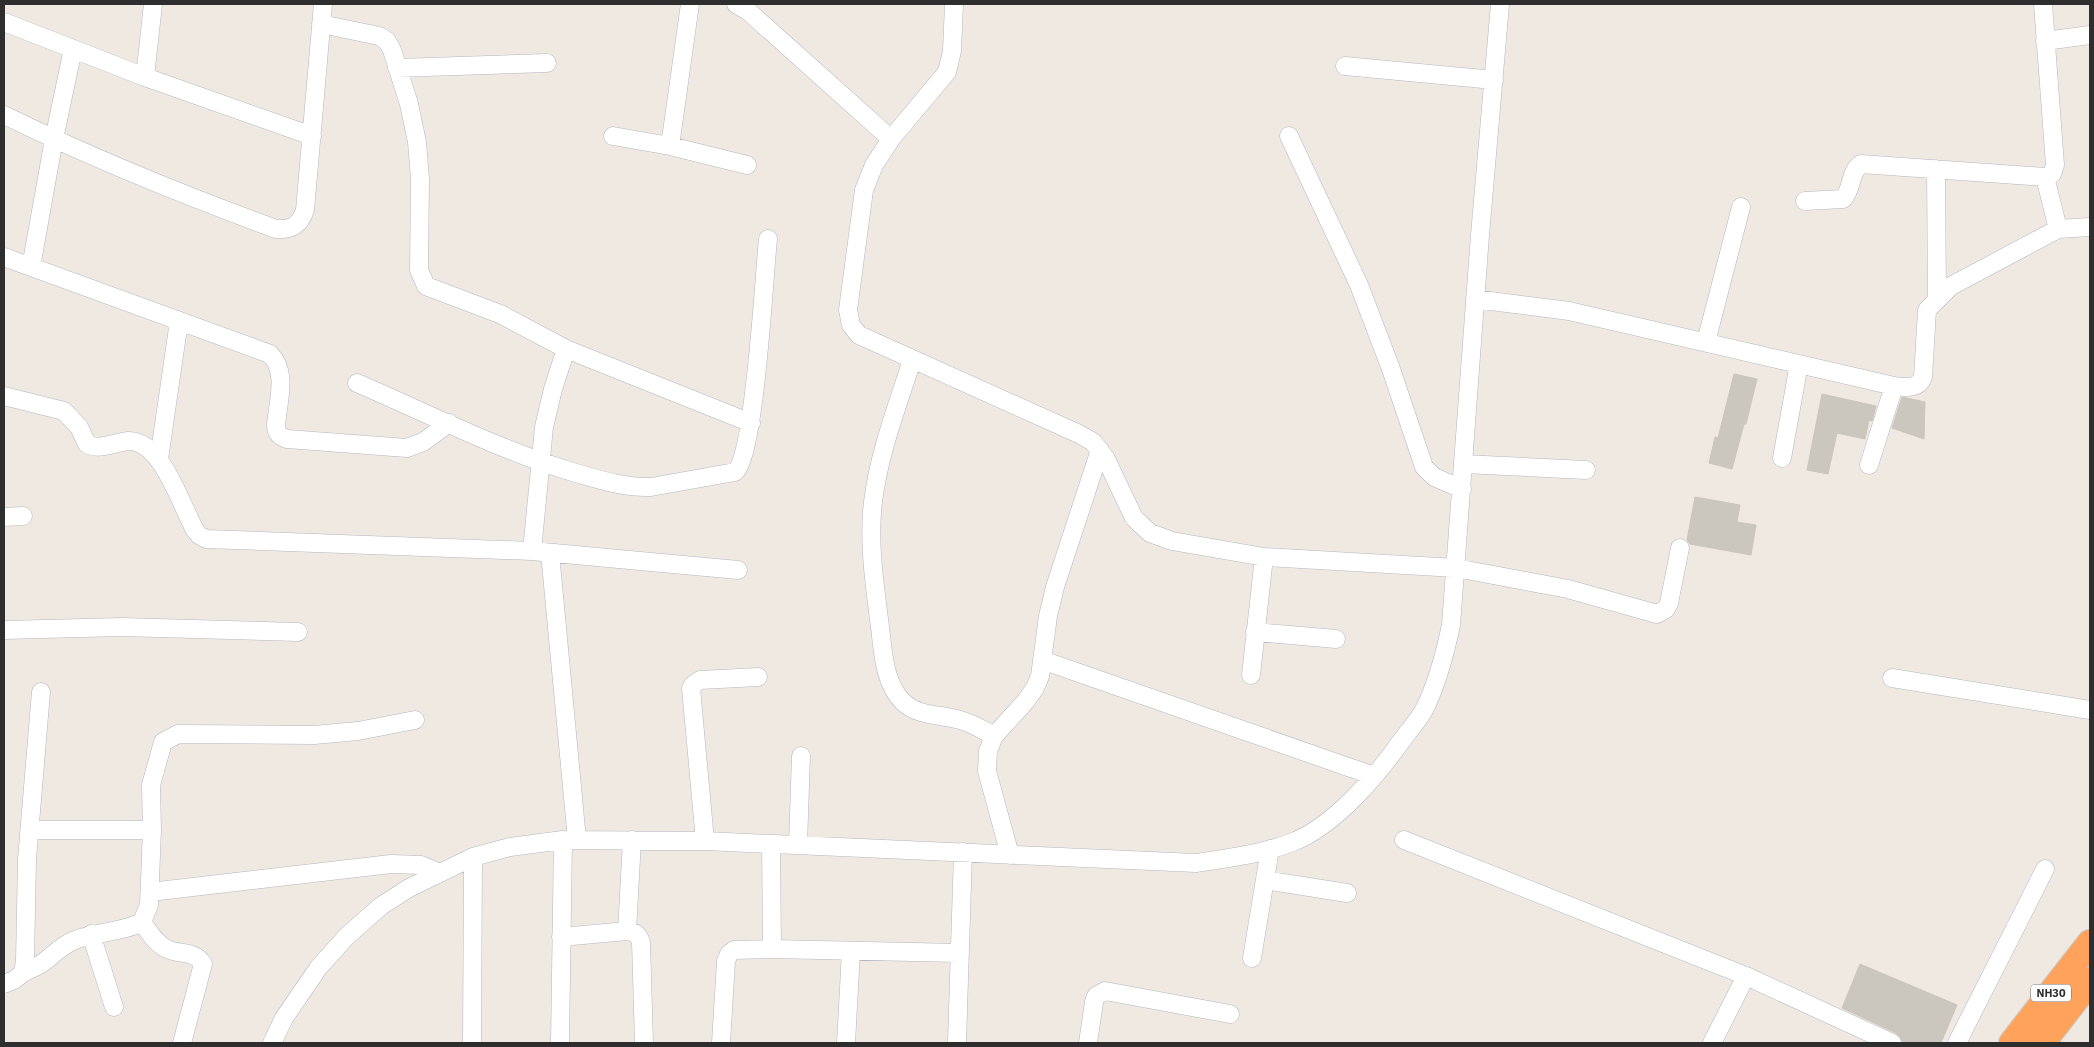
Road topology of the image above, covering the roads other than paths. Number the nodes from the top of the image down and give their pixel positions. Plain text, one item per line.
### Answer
1 (153, 4) edge
2 (323, 4) edge
3 (690, 4) edge
4 (736, 4) edge
5 (954, 4) edge
6 (1500, 4) edge
7 (2043, 4) edge
8 (4, 22) edge
9 (321, 24) junction
10 (2090, 35) edge
11 (2045, 41) junction
12 (73, 49) junction
13 (547, 63) dead end
14 (1345, 66) dead end
15 (397, 68) junction
16 (145, 77) junction
17 (1494, 80) junction
18 (4, 115) edge
19 (312, 136) junction
20 (613, 136) dead end
21 (1290, 136) dead end
22 (891, 138) junction
23 (54, 139) junction
24 (670, 146) junction
25 (747, 166) dead end
26 (1936, 169) junction
27 (2045, 177) junction
28 (1805, 201) dead end
29 (1742, 207) dead end
30 (2090, 227) edge
31 (2058, 229) junction
32 (768, 240) dead end
33 (4, 257) edge
34 (31, 267) junction
35 (1475, 299) junction
36 (1937, 300) junction
37 (179, 321) junction
38 (1706, 342) junction
39 (566, 349) junction
40 (912, 360) junction
41 (1799, 364) junction
42 (357, 383) dead end
43 (1894, 386) junction
44 (4, 396) edge
45 (450, 423) junction
46 (751, 423) junction
47 (1100, 450) junction
48 (1782, 458) dead end
49 (159, 459) junction
50 (541, 462) junction
51 (1464, 464) junction
52 (1869, 465) dead end
53 (1586, 470) dead end
54 (1462, 489) junction
55 (23, 516) dead end
56 (4, 517) edge
57 (1680, 548) dead end
58 (532, 551) junction
59 (550, 553) junction
60 (1264, 557) junction
61 (1456, 568) junction
62 (738, 570) dead end
63 (4, 630) edge
64 (298, 632) dead end
65 (1255, 632) junction
66 (1336, 639) dead end
67 (1042, 660) junction
68 (1250, 675) dead end
69 (758, 677) dead end
70 (1892, 678) dead end
71 (40, 692) dead end
72 (2090, 710) edge
73 (415, 720) dead end
74 (994, 736) junction
75 (801, 756) dead end
76 (1374, 776) junction
77 (30, 830) junction
78 (152, 830) junction
79 (570, 840) junction
80 (632, 840) junction
81 (1404, 840) dead end
82 (705, 841) junction
83 (771, 844) junction
84 (798, 845) junction
85 (1270, 849) junction
86 (963, 852) junction
87 (1010, 854) junction
88 (473, 858) junction
89 (2046, 869) dead end
90 (440, 873) junction
91 (1264, 880) junction
92 (150, 892) junction
93 (1347, 893) dead end
94 (142, 922) junction
95 (627, 930) junction
96 (91, 934) junction
97 (561, 937) junction
98 (2090, 943) edge
99 (772, 948) junction
100 (851, 950) junction
101 (960, 953) junction
102 (1252, 958) dead end
103 (23, 973) junction
104 (1746, 976) junction
105 (2090, 981) edge
106 (4, 984) edge
107 (114, 1006) dead end
108 (1230, 1014) dead end
109 (182, 1043) edge
110 (272, 1043) edge
111 (472, 1043) edge
112 (560, 1043) edge
113 (644, 1043) edge
114 (721, 1043) edge
115 (846, 1043) edge
116 (957, 1043) edge
117 (1088, 1043) edge
118 (1712, 1043) edge
119 (1892, 1043) edge
120 (1957, 1043) edge
121 (2012, 1043) edge
122 (2042, 1043) edge

1 - 16 street
2 - 9 street
3 - 24 street
4 - 22 street
5 - 22 street
6 - 17 street
7 - 11 street
8 - 12 street
9 - 15 street
9 - 19 street
10 - 11 street
11 - 27 street
12 - 16 street
12 - 23 street
13 - 15 street
14 - 17 street
15 - 39 street
16 - 19 street
17 - 35 street
18 - 23 street
19 - 23 street
20 - 24 street
21 - 54 street
22 - 40 street
23 - 34 street
24 - 25 street
26 - 27 street
26 - 28 street
26 - 36 street
27 - 31 street
29 - 38 street
30 - 31 street
31 - 36 street
32 - 46 street
33 - 34 street
34 - 37 street
35 - 38 street
35 - 51 street
36 - 43 street
37 - 45 street
37 - 49 street
38 - 41 street
39 - 46 street
39 - 50 street
40 - 47 street
40 - 74 street
41 - 43 street
41 - 48 street
42 - 45 street
43 - 52 street
44 - 49 street
45 - 50 street
46 - 50 street
47 - 60 street
47 - 67 street
49 - 58 street
50 - 58 street
51 - 53 street
51 - 54 street
54 - 61 street
55 - 56 street
57 - 61 street
58 - 59 street
59 - 62 street
59 - 79 street
60 - 61 street
60 - 65 street
61 - 76 street
63 - 64 street
65 - 66 street
65 - 68 street
67 - 74 street
67 - 76 street
69 - 82 street
70 - 72 street
71 - 77 street
73 - 78 street
74 - 87 street
75 - 84 street
76 - 85 street
77 - 78 street
77 - 103 street
78 - 92 street
79 - 80 street
79 - 88 street
79 - 97 street
80 - 82 street
80 - 95 street
81 - 104 street
82 - 83 street
83 - 84 street
83 - 99 street
84 - 86 street
85 - 87 street
85 - 91 street
86 - 87 street
86 - 101 street
88 - 90 street
88 - 111 street
89 - 120 street
90 - 92 street
90 - 110 street
91 - 93 street
91 - 102 street
92 - 94 street
94 - 96 street
94 - 109 street
95 - 97 street
95 - 113 street
96 - 103 street
96 - 107 street
97 - 112 street
98 - 121 highway, NH30
99 - 100 street
99 - 114 street
100 - 101 street
100 - 115 street
101 - 116 street
103 - 106 street
104 - 118 street
104 - 119 street
105 - 122 highway, NH30
108 - 117 street

